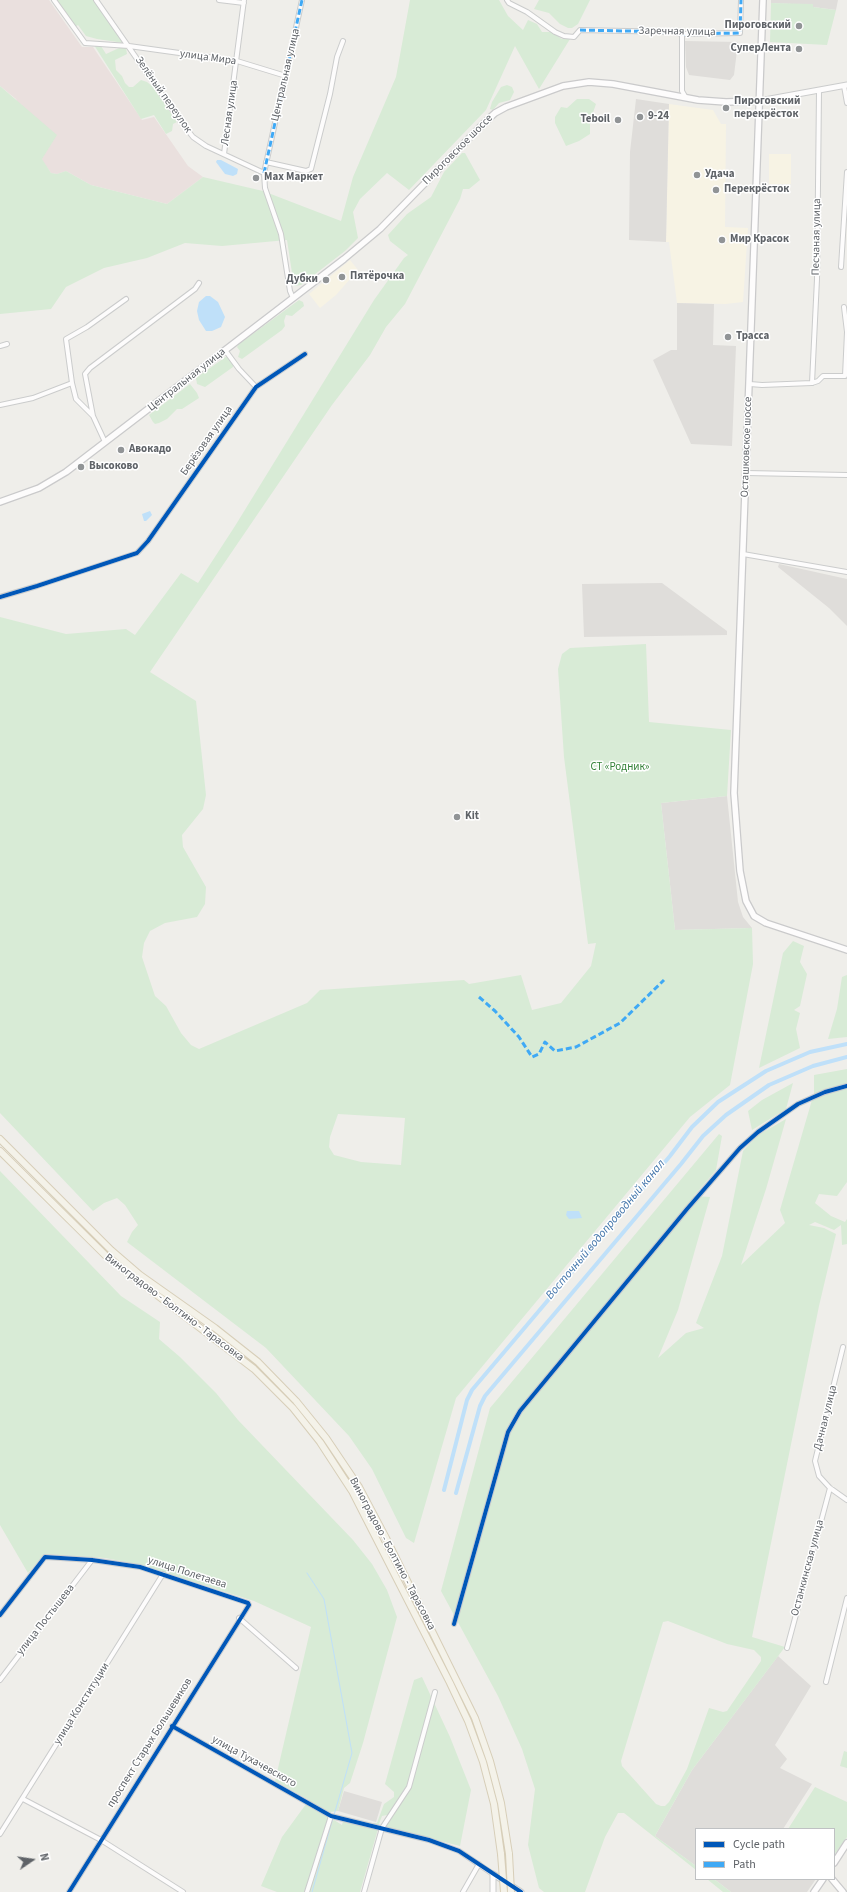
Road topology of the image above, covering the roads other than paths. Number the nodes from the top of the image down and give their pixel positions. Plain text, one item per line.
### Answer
1 (54, 0) edge
2 (96, 0) edge
3 (219, 0) edge
4 (302, 0) edge
5 (507, 0) edge
6 (741, 0) edge
7 (763, 0) edge
8 (244, 2) edge
9 (682, 34) junction
10 (342, 41) dead end
11 (129, 46) junction
12 (237, 61) junction
13 (286, 76) junction
14 (845, 86) edge
15 (682, 91) junction
16 (819, 91) junction
17 (677, 97) junction
18 (686, 98) junction
19 (759, 101) junction
20 (847, 103) edge
21 (224, 154) junction
22 (266, 162) junction
23 (264, 172) junction
24 (847, 172) edge
25 (364, 242) joint
26 (841, 267) dead end
27 (199, 283) dead end
28 (294, 298) junction
29 (126, 299) dead end
30 (844, 307) dead end
31 (7, 344) dead end
32 (0, 346) edge
33 (226, 350) junction
34 (305, 354) dead end
35 (72, 383) junction
36 (812, 383) junction
37 (750, 384) junction
38 (256, 388) junction
39 (0, 405) edge
40 (93, 416) junction
41 (106, 442) junction
42 (746, 474) junction
43 (847, 475) edge
44 (0, 502) edge
45 (743, 554) junction
46 (847, 572) edge
47 (0, 597) edge
48 (847, 950) edge
49 (847, 1086) edge
50 (0, 1139) edge
51 (0, 1151) edge
52 (843, 1347) dead end
53 (830, 1488) junction
54 (847, 1500) edge
55 (92, 1560) junction
56 (163, 1574) junction
57 (847, 1598) edge
58 (249, 1605) joint
59 (0, 1615) edge
60 (239, 1618) junction
61 (454, 1624) dead end
62 (787, 1648) dead end
63 (296, 1668) dead end
64 (0, 1680) edge
65 (826, 1682) dead end
66 (435, 1692) dead end
67 (172, 1726) junction
68 (23, 1799) junction
69 (331, 1816) junction
70 (382, 1828) junction
71 (0, 1834) edge
72 (101, 1840) junction
73 (847, 1843) edge
74 (835, 1861) edge
75 (480, 1864) junction
76 (493, 1874) junction
77 (822, 1880) edge
78 (833, 1880) edge
79 (69, 1892) edge
80 (183, 1892) edge
81 (307, 1892) edge
82 (364, 1892) edge
83 (463, 1892) edge
84 (493, 1892) edge
85 (504, 1892) edge
86 (511, 1892) edge
87 (521, 1892) edge
88 (814, 1892) edge
89 (843, 1892) edge

1 - 11 street, улица Мира
2 - 11 street, Зелёный переулок
3 - 8 street
4 - 13 street, Центральная улица
5 - 9 street, Заречная улица
6 - 9 street, Заречная улица
7 - 19 main road, Осташковское шоссе
8 - 12 street, Лесная улица
9 - 15 street
10 - 22 street
11 - 12 street, улица Мира
11 - 21 street, Зелёный переулок
12 - 13 street, улица Мира
12 - 21 street, Лесная улица
13 - 22 street, Центральная улица
14 - 16 street
14 - 20 street
15 - 17 street
15 - 18 street
16 - 19 street
16 - 36 street, Песчаная улица
17 - 18 main road, Пироговское шоссе
17 - 25 main road, Пироговское шоссе
18 - 19 main road, Пироговское шоссе
19 - 37 main road, Осташковское шоссе
21 - 23 street, Зелёный переулок
22 - 23 street, Центральная улица
23 - 28 street, Центральная улица
24 - 26 street
25 - 28 main road, Центральная улица
27 - 40 street
28 - 33 main road, Центральная улица
29 - 35 street
30 - 36 street
31 - 32 street
33 - 38 street
33 - 41 main road, Центральная улица
34 - 38 street, Берёзовая улица
35 - 39 street
35 - 40 street
36 - 37 street
37 - 42 main road, Осташковское шоссе
38 - 47 street, Берёзовая улица
40 - 41 street
41 - 44 main road, Центральная улица
42 - 43 street
42 - 45 main road, Осташковское шоссе
45 - 46 street
45 - 48 main road, Осташковское шоссе
49 - 61 street
50 - 86 main road, Виноградово - Болтино - Тарасовка, bridge
51 - 85 main road, Виноградово - Болтино - Тарасовка, bridge
52 - 53 street, Дачная улица
53 - 54 street, Дачная улица
53 - 62 street, Останкинская улица
55 - 56 street, улица Полетаева
55 - 59 street, улица Полетаева
55 - 64 street, улица Постышева
56 - 58 street, улица Полетаева
56 - 68 street, улица Конституции
57 - 65 street
58 - 60 street, проспект Старых Большевиков
60 - 63 street
60 - 67 street, проспект Старых Большевиков
66 - 70 street
67 - 69 street, улица Тухачевского
67 - 72 street, проспект Старых Большевиков
68 - 71 street, улица Конституции
68 - 72 street
69 - 70 street
69 - 81 street
70 - 75 street
70 - 82 street
72 - 79 street, проспект Старых Большевиков
72 - 80 street
73 - 74 main road
75 - 76 street
75 - 83 street
76 - 84 street
76 - 87 street
77 - 88 main road
78 - 89 main road

